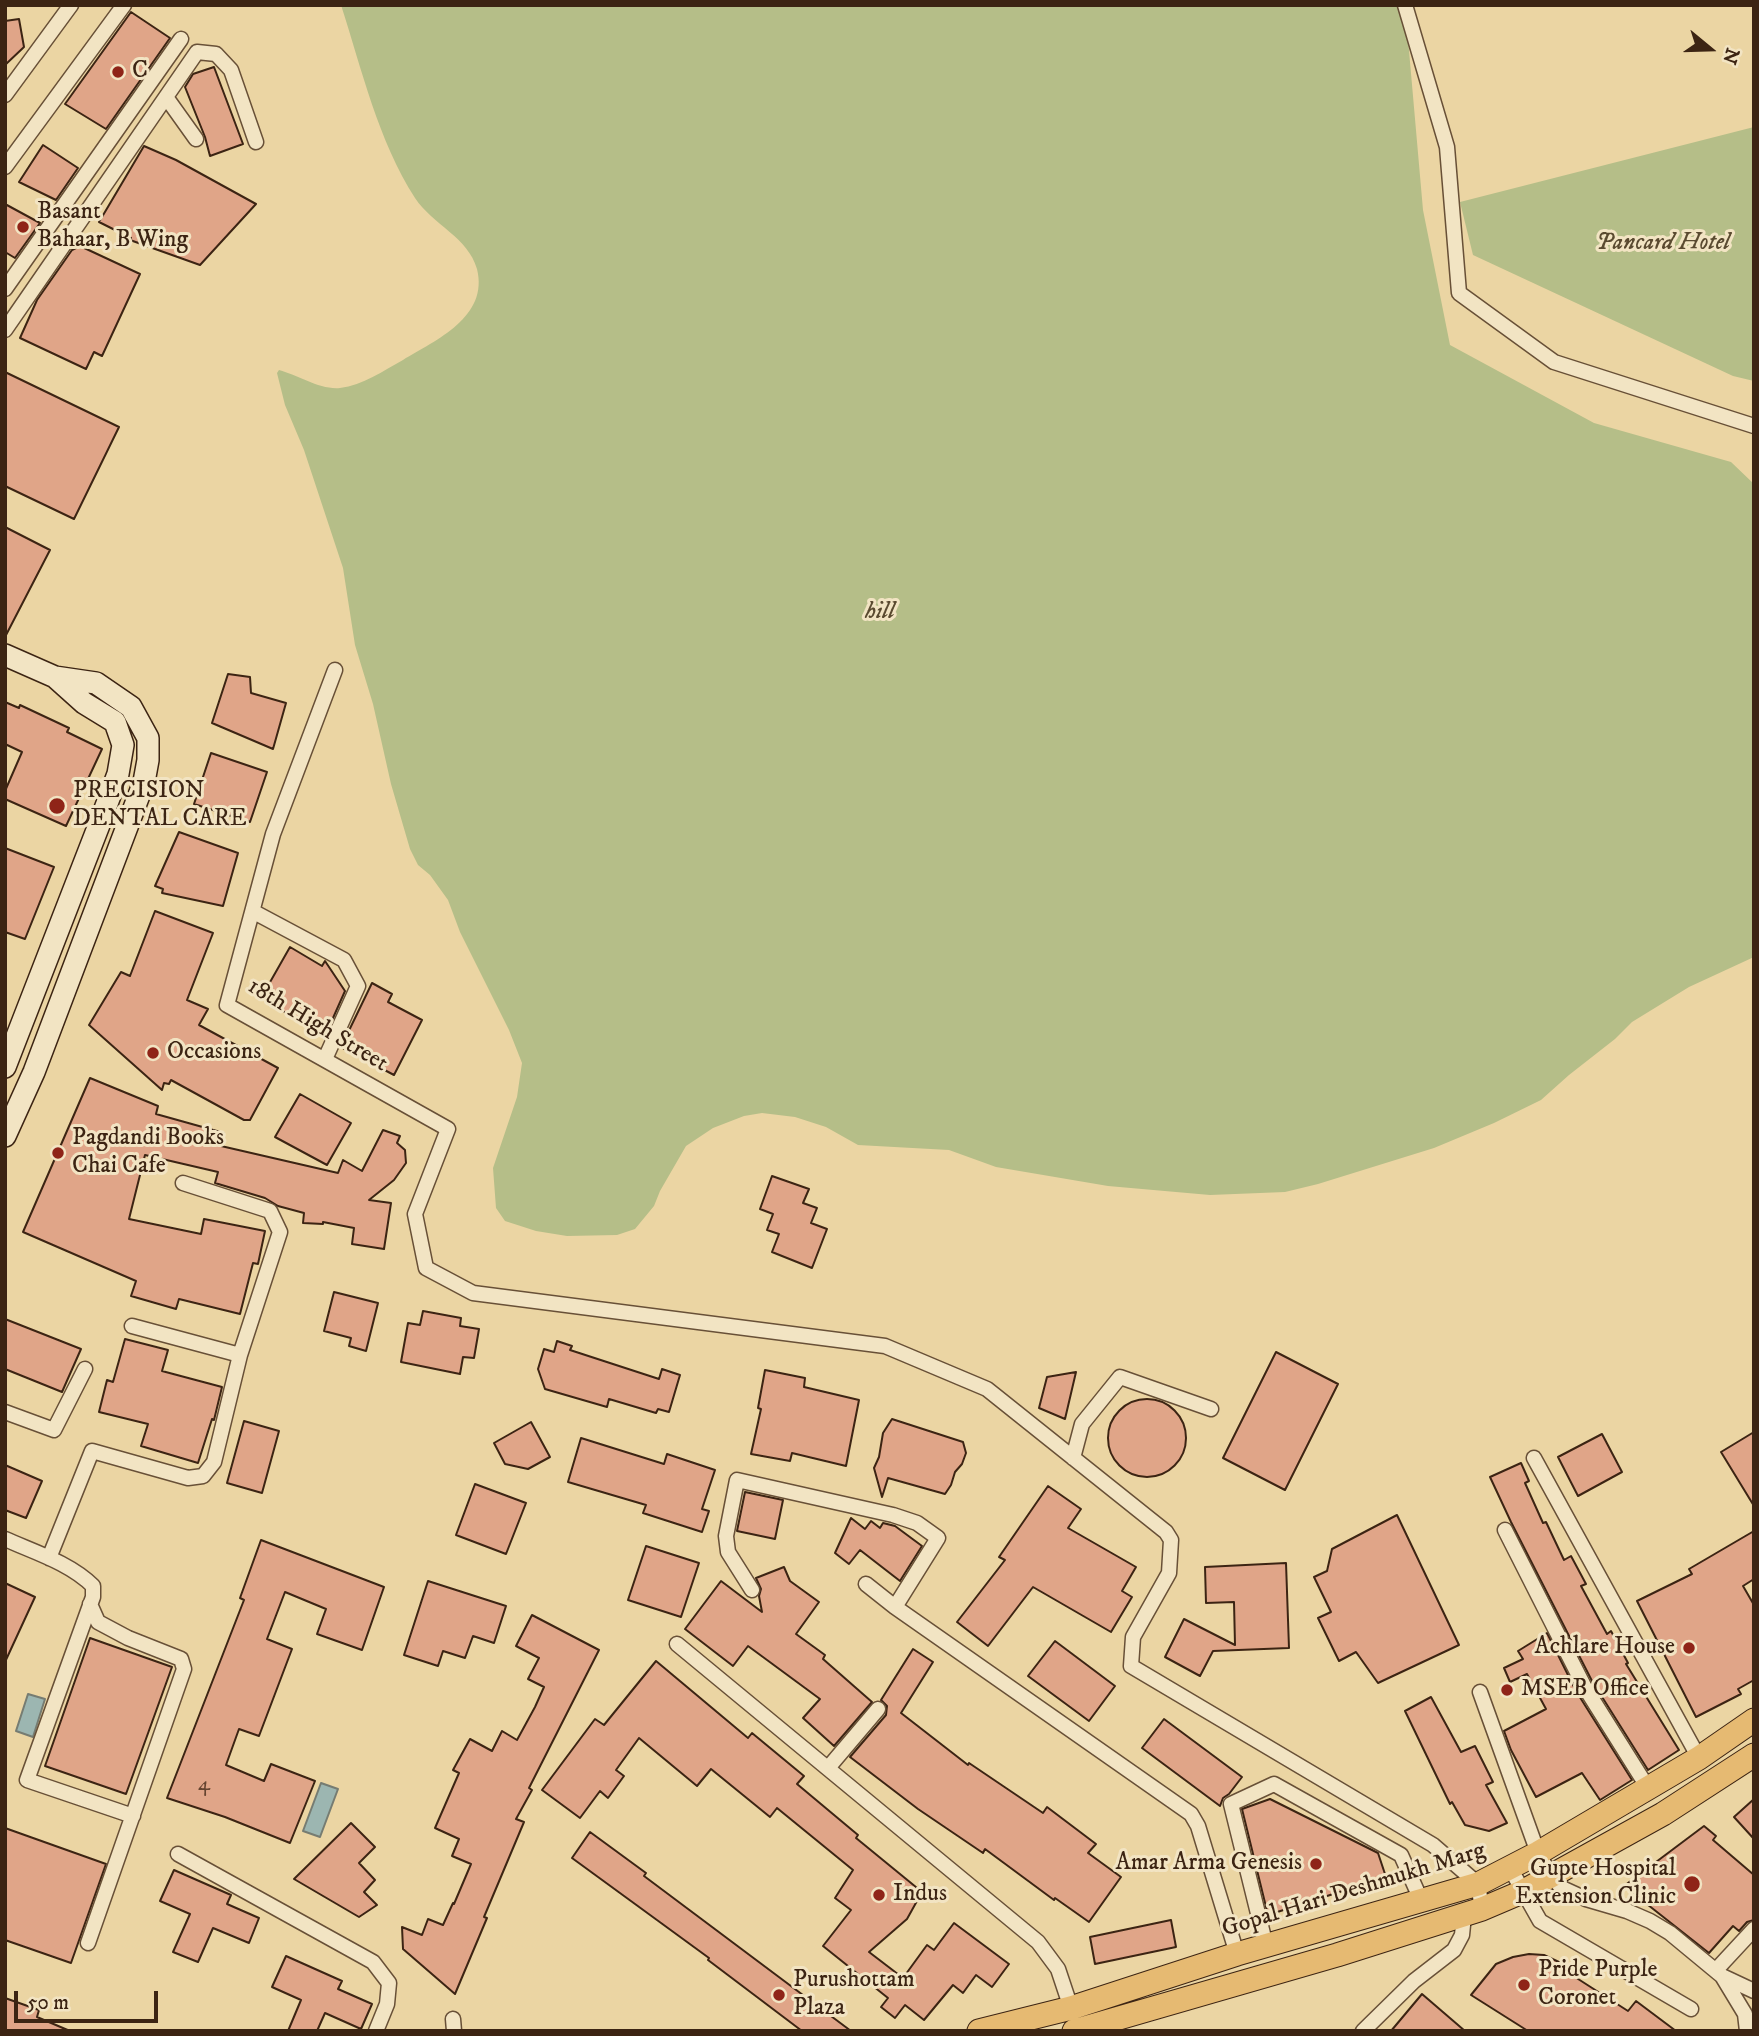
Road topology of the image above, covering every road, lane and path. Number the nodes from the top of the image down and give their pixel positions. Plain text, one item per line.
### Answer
1 (71, 5) edge
2 (124, 5) edge
3 (1405, 5) edge
4 (181, 39) dead end
5 (5, 95) edge
6 (166, 97) junction
7 (196, 139) dead end
8 (256, 142) dead end
9 (5, 167) edge
10 (5, 289) edge
11 (5, 330) edge
12 (1754, 426) edge
13 (5, 655) edge
14 (335, 670) dead end
15 (55, 677) junction
16 (118, 774) junction
17 (144, 782) junction
18 (254, 912) junction
19 (325, 1059) junction
20 (5, 1067) edge
21 (5, 1136) edge
22 (183, 1183) dead end
23 (132, 1326) dead end
24 (240, 1355) junction
25 (85, 1369) dead end
26 (1211, 1409) dead end
27 (5, 1412) edge
28 (1073, 1458) junction
29 (1534, 1458) dead end
30 (1505, 1530) dead end
31 (5, 1539) edge
32 (49, 1558) junction
33 (866, 1584) dead end
34 (752, 1590) dead end
35 (90, 1604) junction
36 (895, 1607) junction
37 (677, 1644) dead end
38 (1480, 1692) dead end
39 (878, 1709) dead end
40 (1754, 1720) edge
41 (1754, 1755) edge
42 (1699, 1758) junction
43 (828, 1769) junction
44 (1648, 1788) junction
45 (133, 1816) junction
46 (1538, 1853) junction
47 (178, 1854) dead end
48 (1510, 1868) junction
49 (1551, 1876) junction
50 (1478, 1884) junction
51 (1522, 1892) junction
52 (1421, 1900) junction
53 (1473, 1912) junction
54 (1754, 1928) edge
55 (88, 1943) dead end
56 (1266, 1946) junction
57 (1237, 1954) junction
58 (1719, 1973) junction
59 (1754, 1991) edge
60 (1690, 2009) dead end
61 (1072, 2019) edge
62 (376, 2031) edge
63 (979, 2031) edge
64 (1363, 2031) edge
65 (1747, 2031) edge

1 - 5 street
2 - 9 street
3 - 12 street
4 - 10 street
6 - 7 street
6 - 8 street
6 - 11 street
13 - 15 street
14 - 18 street, 18th High Street
15 - 16 street
15 - 17 street
16 - 17 street
16 - 20 street
17 - 21 street
18 - 19 street, 18th High Street
18 - 19 street
19 - 28 street, 18th High Street
22 - 24 street
23 - 24 street
24 - 32 street
25 - 27 street
26 - 28 street
28 - 50 street
29 - 42 street
30 - 44 street
31 - 32 street
32 - 35 street
33 - 36 street
34 - 36 street
35 - 45 street
35 - 45 street
36 - 57 street
37 - 43 street
38 - 46 street
39 - 43 street
40 - 42 main road, Gopal Hari Deshmukh Marg
41 - 49 main road, Gopal Hari Deshmukh Marg
42 - 44 main road, Gopal Hari Deshmukh Marg
43 - 61 street
44 - 46 main road, Gopal Hari Deshmukh Marg
45 - 55 street
46 - 48 main road, Gopal Hari Deshmukh Marg
46 - 49 street
47 - 62 street
48 - 50 main road, Gopal Hari Deshmukh Marg
48 - 51 street
49 - 51 main road, Gopal Hari Deshmukh Marg
49 - 58 street
50 - 52 main road, Gopal Hari Deshmukh Marg
50 - 53 street
51 - 53 main road, Gopal Hari Deshmukh Marg
51 - 60 street
52 - 56 main road, Gopal Hari Deshmukh Marg
52 - 56 street
53 - 61 main road, Gopal Hari Deshmukh Marg
53 - 64 street
54 - 58 street
56 - 57 main road, Gopal Hari Deshmukh Marg
57 - 61 main road, Gopal Hari Deshmukh Marg
58 - 59 street
58 - 65 street
61 - 63 main road, Gopal Hari Deshmukh Marg

